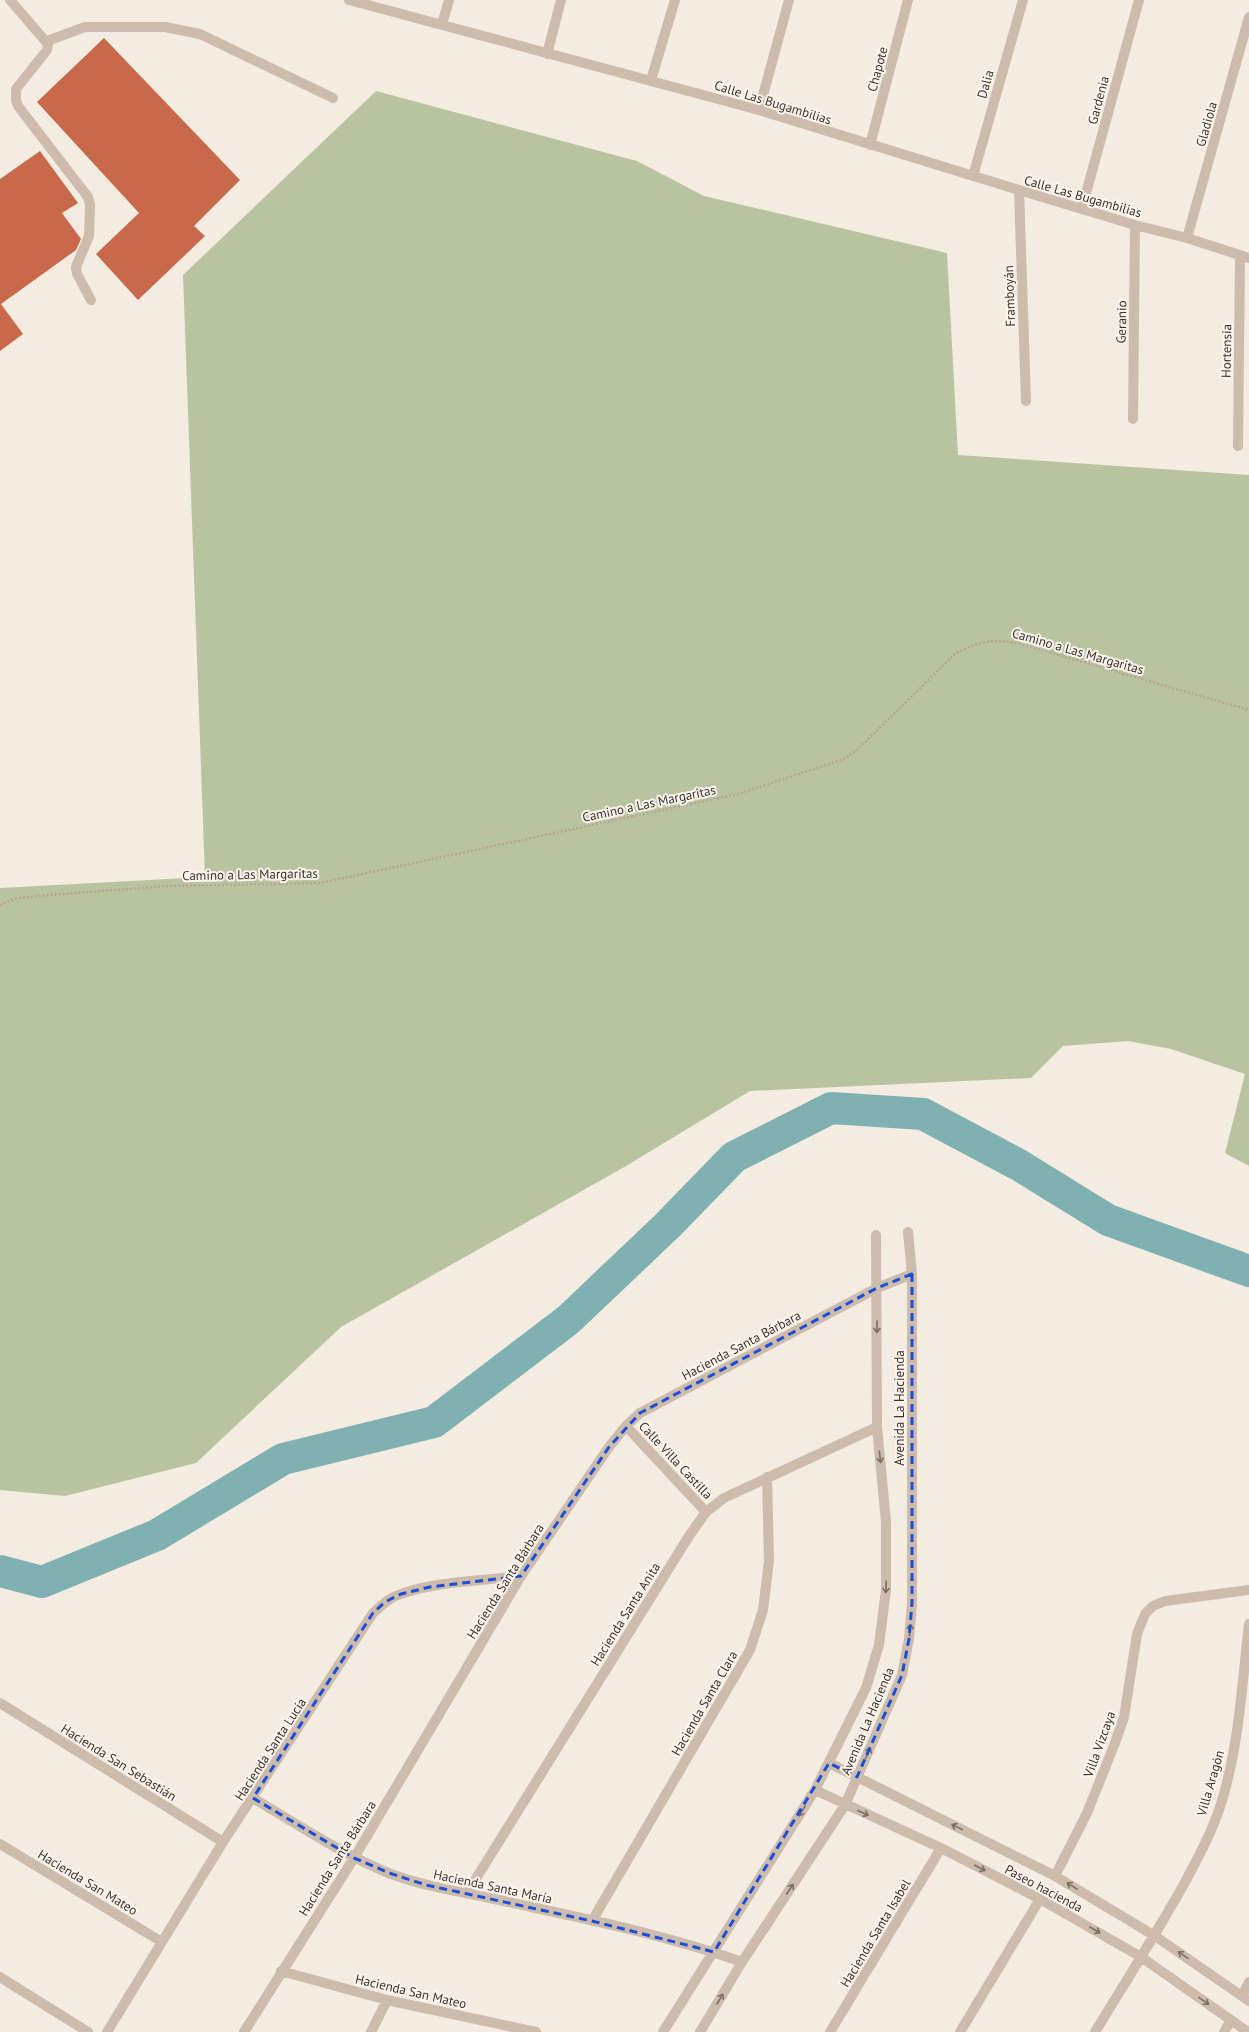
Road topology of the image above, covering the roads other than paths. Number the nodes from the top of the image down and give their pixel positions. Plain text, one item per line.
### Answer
1 (10, 0) edge
2 (349, 0) edge
3 (449, 0) edge
4 (561, 0) edge
5 (675, 0) edge
6 (789, 0) edge
7 (908, 0) edge
8 (1023, 0) edge
9 (1139, 0) edge
10 (1249, 17) edge
11 (442, 24) junction
12 (47, 41) junction
13 (547, 54) junction
14 (652, 80) junction
15 (333, 98) dead end
16 (759, 110) junction
17 (870, 145) junction
18 (973, 176) junction
19 (1019, 190) junction
20 (1082, 208) junction
21 (1135, 225) junction
22 (1187, 238) junction
23 (1244, 257) edge
24 (91, 300) dead end
25 (1026, 401) dead end
26 (1133, 419) dead end
27 (1238, 446) dead end
28 (908, 1232) dead end
29 (876, 1235) dead end
30 (912, 1274) junction
31 (877, 1288) junction
32 (626, 1426) junction
33 (877, 1427) junction
34 (767, 1477) junction
35 (706, 1512) junction
36 (521, 1576) junction
37 (1249, 1590) edge
38 (1249, 1624) edge
39 (0, 1703) edge
40 (829, 1763) junction
41 (857, 1777) junction
42 (815, 1790) junction
43 (253, 1798) junction
44 (845, 1805) junction
45 (223, 1842) junction
46 (0, 1844) edge
47 (941, 1848) junction
48 (354, 1858) junction
49 (1055, 1876) junction
50 (467, 1893) junction
51 (1040, 1899) junction
52 (592, 1921) junction
53 (1155, 1936) junction
54 (162, 1942) junction
55 (714, 1952) junction
56 (1140, 1957) junction
57 (742, 1962) junction
58 (281, 1971) junction
59 (0, 1977) edge
60 (1249, 1982) edge
61 (1245, 1999) edge
62 (387, 2000) junction
63 (1231, 2020) junction
64 (504, 2029) edge
65 (88, 2032) edge
66 (107, 2032) edge
67 (244, 2032) edge
68 (371, 2032) edge
69 (536, 2032) edge
70 (662, 2032) edge
71 (700, 2032) edge
72 (830, 2032) edge
73 (960, 2032) edge
74 (1095, 2032) edge
75 (1224, 2032) edge
76 (1248, 2032) edge

1 - 12 street
2 - 11 street, Calle Las Bugambilias
3 - 11 street
4 - 13 street
5 - 14 street
6 - 16 street
7 - 17 street, Chapote
8 - 18 street, Dalia
9 - 20 street, Gardenia
10 - 22 street, Gladiola
11 - 13 street, Calle Las Bugambilias
12 - 15 street
12 - 24 street
13 - 14 street, Calle Las Bugambilias
14 - 16 street, Calle Las Bugambilias
16 - 17 street, Calle Las Bugambilias
17 - 18 street, Calle Las Bugambilias
18 - 19 street, Calle Las Bugambilias
19 - 20 street, Calle Las Bugambilias
19 - 25 street, Framboyán
20 - 21 street, Calle Las Bugambilias
21 - 22 street, Calle Las Bugambilias
21 - 26 street, Geranio
22 - 23 street, Calle Las Bugambilias
23 - 27 street, Hortensia
28 - 30 street, Avenida La Hacienda
29 - 31 street, Avenida La Hacienda
30 - 31 street, Hacienda Santa Bárbara
41 -> 30 street, Avenida La Hacienda
31 - 32 street, Hacienda Santa Bárbara
31 -> 33 street, Avenida La Hacienda
32 - 35 street, Calle Villa Castilla
32 - 36 street, Hacienda Santa Bárbara
33 - 34 street, Hacienda Santa Anita
33 -> 40 street, Avenida La Hacienda
34 - 35 street, Hacienda Santa Anita
34 - 52 street, Hacienda Santa Clara
35 - 50 street, Hacienda Santa Anita
36 - 43 street, Hacienda Santa Lucía
36 - 48 street, Hacienda Santa Bárbara
37 - 49 street, Villa Vizcaya
38 - 53 street, Villa Aragón
39 - 45 street, Hacienda San Sebastián
40 - 41 street, Paseo hacienda
40 - 42 street, Avenida La Hacienda
41 - 44 street, Avenida La Hacienda
49 -> 41 street, Paseo hacienda
42 - 44 street, Paseo hacienda
42 -> 55 street, Avenida La Hacienda
43 - 45 street, Hacienda Santa Lucía
43 - 48 street, Hacienda Santa María
44 -> 47 street, Paseo hacienda
57 -> 44 street, Avenida La Hacienda
45 - 54 street, Hacienda Santa Lucía
46 - 54 street, Hacienda San Mateo
47 -> 51 street, Paseo hacienda
47 - 72 street, Hacienda Santa Isabel
48 - 50 street, Hacienda Santa María
48 - 58 street, Hacienda Santa Bárbara
53 -> 49 street, Paseo hacienda
50 - 52 street, Hacienda Santa María
51 -> 56 street, Paseo hacienda
51 - 73 street
52 - 55 street, Hacienda Santa María
53 - 56 street, Villa Aragón
61 -> 53 street, Paseo hacienda
54 - 66 street, Hacienda Santa Lucía
55 - 57 street, Hacienda Santa María
55 - 70 street, Avenida La Hacienda
56 -> 63 street, Paseo hacienda
56 - 74 street, Villa Aragón
71 -> 57 street, Avenida La Hacienda
58 - 62 street, Hacienda San Mateo
58 - 67 street, Hacienda Santa Bárbara
59 - 65 street
60 - 61 street
62 - 64 street, Hacienda San Mateo
62 - 68 street
63 - 75 street
63 - 76 street, Paseo hacienda
64 - 69 street, Hacienda San Mateo

